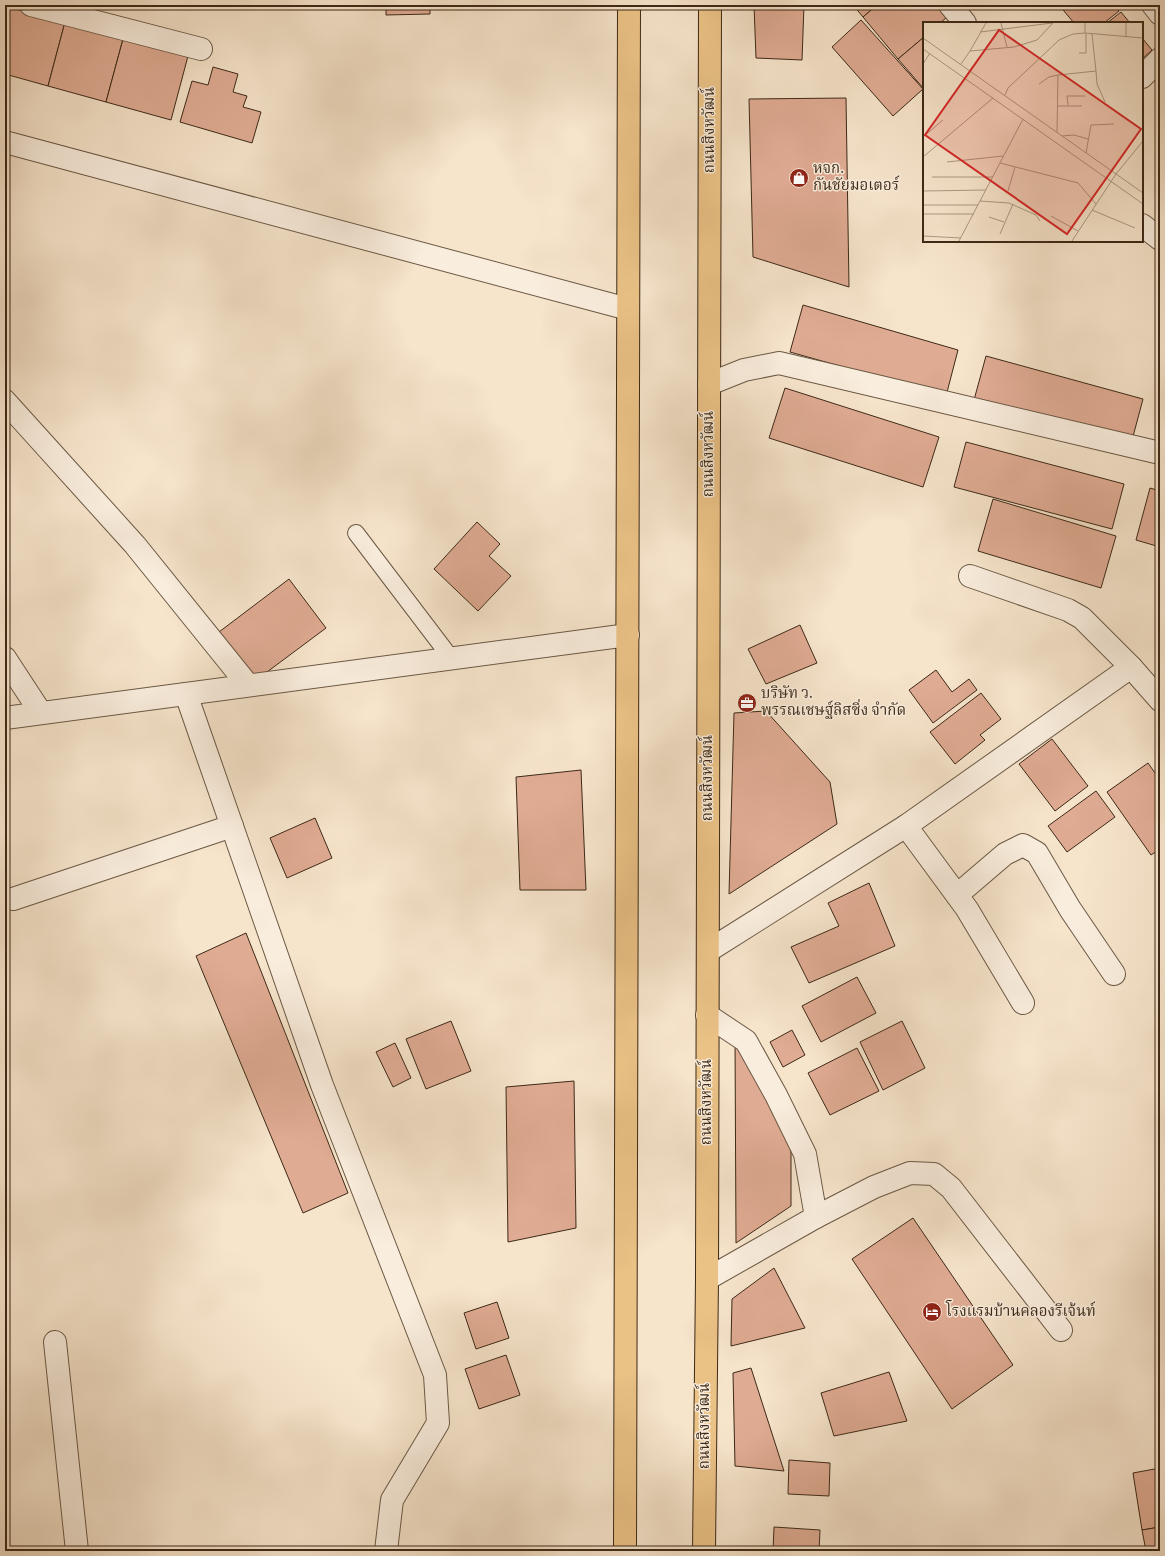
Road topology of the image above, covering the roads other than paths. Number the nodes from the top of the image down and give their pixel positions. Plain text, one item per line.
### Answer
1 (31, 5) edge
2 (629, 5) edge
3 (710, 5) edge
4 (950, 5) edge
5 (1153, 5) edge
6 (1160, 14) edge
7 (964, 22) edge
8 (201, 49) dead end
9 (1160, 59) edge
10 (1143, 77) edge
11 (5, 142) edge
12 (1143, 226) edge
13 (1160, 239) edge
14 (628, 309) junction
15 (709, 384) junction
16 (5, 401) edge
17 (1160, 453) edge
18 (356, 533) dead end
19 (970, 576) dead end
20 (628, 635) junction
21 (5, 658) edge
22 (451, 658) junction
23 (1132, 667) junction
24 (248, 685) junction
25 (186, 694) junction
26 (1160, 700) edge
27 (41, 714) junction
28 (5, 718) edge
29 (232, 826) junction
30 (906, 826) junction
31 (957, 896) junction
32 (13, 899) dead end
33 (708, 951) junction
34 (1114, 974) dead end
35 (1023, 1003) dead end
36 (707, 1015) junction
37 (816, 1217) junction
38 (707, 1279) junction
39 (1061, 1330) dead end
40 (55, 1342) dead end
41 (77, 1551) edge
42 (386, 1551) edge
43 (624, 1551) edge
44 (704, 1551) edge

1 - 8 street
2 - 14 main road
3 - 15 main road, ถนนสิงหวัฒน์
4 - 7 street
5 - 6 street
9 - 10 street
11 - 14 street
12 - 13 street
14 - 20 main road
15 - 17 street
15 - 33 main road, ถนนสิงหวัฒน์
16 - 24 street
18 - 22 lane
19 - 23 street
20 - 22 street
20 - 43 main road
21 - 27 street
22 - 24 street
23 - 26 street
23 - 30 street
24 - 25 street
25 - 27 street
25 - 29 street
27 - 28 street
29 - 32 street
29 - 42 street
30 - 31 street
30 - 33 street
31 - 34 street
31 - 35 street
33 - 36 main road, ถนนสิงหวัฒน์
36 - 37 street
36 - 38 main road, ถนนสิงหวัฒน์
37 - 38 street
37 - 39 street
38 - 44 main road, ถนนสิงหวัฒน์
40 - 41 street

